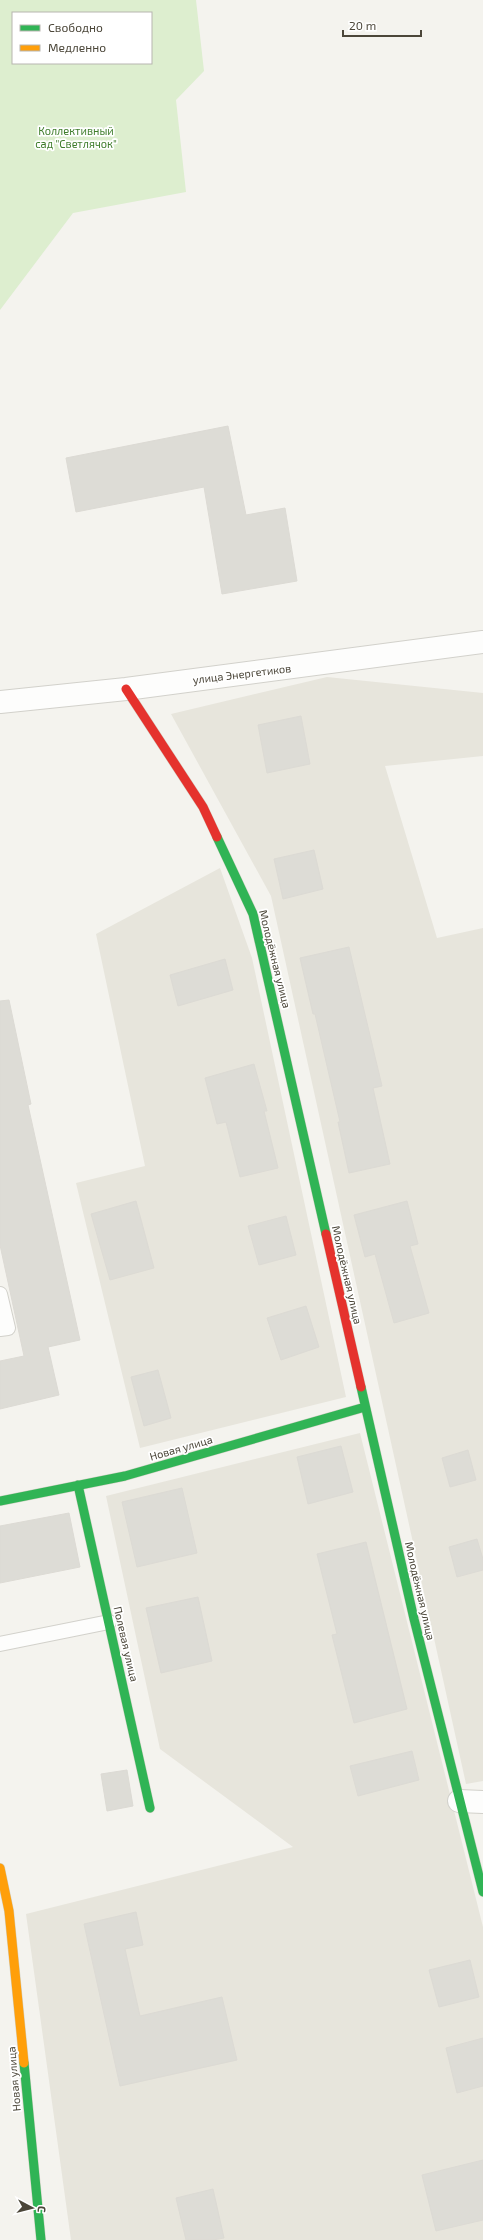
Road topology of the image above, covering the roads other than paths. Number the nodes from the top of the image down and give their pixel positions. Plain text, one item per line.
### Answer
1 (483, 642) edge
2 (126, 689) junction
3 (0, 702) edge
4 (0, 1294) edge
5 (0, 1329) edge
6 (365, 1407) junction
7 (78, 1486) junction
8 (0, 1501) edge
9 (109, 1622) junction
10 (0, 1644) edge
11 (459, 1801) junction
12 (483, 1802) edge
13 (150, 1808) dead end
14 (0, 1868) edge
15 (483, 1892) edge
16 (41, 2240) edge

1 - 2 street, улица Энергетиков
2 - 3 street, улица Энергетиков
2 - 6 street, Молодёжная улица
4 - 5 lane
6 - 7 street, Новая улица
6 - 11 street, Молодёжная улица
7 - 8 street, Новая улица
7 - 9 street, Полевая улица
9 - 10 lane
9 - 13 street, Полевая улица
11 - 12 street
11 - 15 street, Молодёжная улица
14 - 16 street, Новая улица

